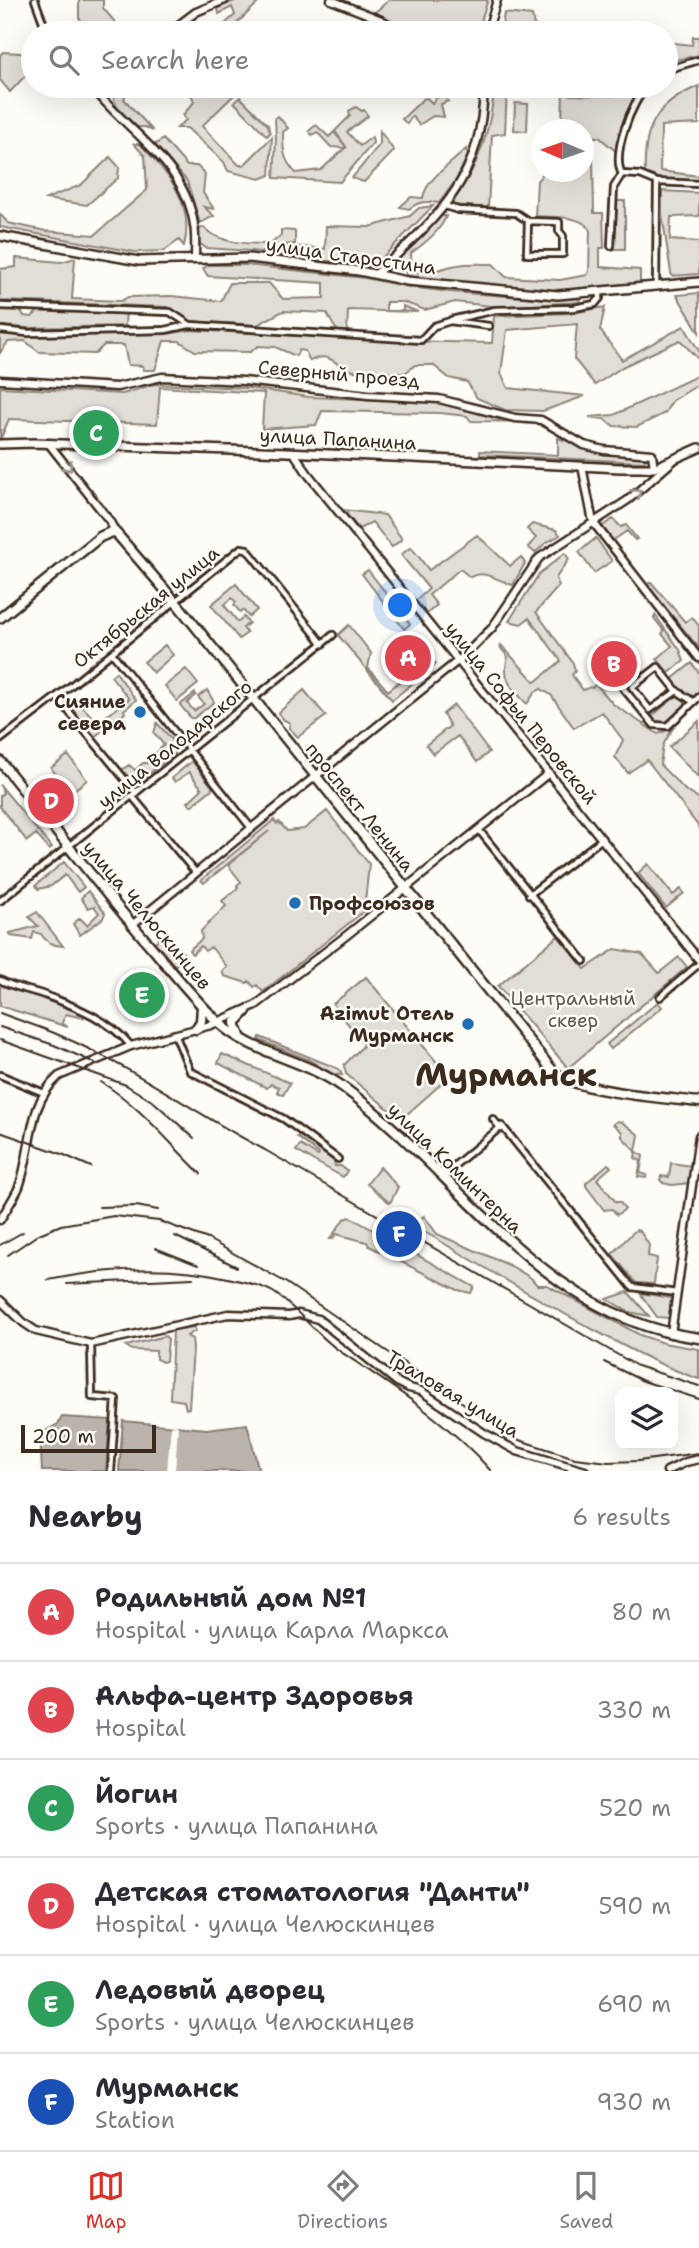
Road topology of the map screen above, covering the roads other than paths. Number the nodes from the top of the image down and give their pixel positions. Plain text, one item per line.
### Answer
1 (35, 0) edge
2 (225, 0) edge
3 (331, 0) edge
4 (497, 0) edge
5 (43, 21) edge
6 (184, 21) edge
7 (383, 21) edge
8 (491, 21) edge
9 (699, 60) edge
10 (678, 66) edge
11 (103, 98) edge
12 (484, 98) edge
13 (641, 98) edge
14 (622, 174) junction
15 (657, 182) junction
16 (699, 184) edge
17 (445, 206) junction
18 (528, 221) junction
19 (0, 236) edge
20 (611, 246) dead end
21 (520, 247) dead end
22 (527, 247) junction
23 (195, 258) junction
24 (376, 274) junction
25 (699, 282) edge
26 (656, 286) junction
27 (600, 291) junction
28 (0, 306) edge
29 (450, 321) junction
30 (190, 325) junction
31 (489, 326) dead end
32 (0, 330) edge
33 (0, 380) edge
34 (0, 444) edge
35 (48, 444) junction
36 (699, 448) edge
37 (294, 453) junction
38 (673, 461) junction
39 (582, 466) junction
40 (654, 468) junction
41 (593, 522) junction
42 (116, 533) junction
43 (174, 600) junction
44 (0, 618) edge
45 (333, 635) dead end
46 (323, 643) junction
47 (619, 649) dead end
48 (111, 653) junction
49 (699, 658) edge
50 (458, 661) junction
51 (677, 691) junction
52 (57, 697) junction
53 (696, 699) edge
54 (253, 700) junction
55 (0, 740) edge
56 (189, 751) junction
57 (0, 761) edge
58 (549, 773) junction
59 (316, 776) junction
60 (134, 795) junction
61 (252, 829) junction
62 (479, 830) junction
63 (602, 839) junction
64 (69, 847) junction
65 (196, 874) junction
66 (405, 889) junction
67 (529, 895) junction
68 (0, 901) edge
69 (132, 925) junction
70 (698, 957) edge
71 (584, 961) dead end
72 (0, 980) edge
73 (660, 997) dead end
74 (202, 1006) junction
75 (246, 1011) junction
76 (218, 1023) junction
77 (196, 1029) junction
78 (175, 1034) junction
79 (242, 1038) junction
80 (131, 1046) junction
81 (0, 1075) edge
82 (44, 1093) junction
83 (699, 1102) edge
84 (493, 1119) dead end
85 (501, 1127) junction
86 (699, 1136) edge
87 (338, 1159) dead end
88 (441, 1177) junction
89 (695, 1192) edge
90 (0, 1220) edge
91 (677, 1293) junction
92 (0, 1300) edge
93 (671, 1334) junction
94 (699, 1338) edge
95 (91, 1344) junction
96 (699, 1459) edge
97 (111, 1471) edge
98 (585, 1471) edge
99 (667, 1471) edge

1 - 5 street
2 - 6 street
3 - 7 street
4 - 8 street
9 - 10 street
11 - 23 street
12 - 17 street
13 - 14 street
14 - 15 street
14 - 20 street
15 - 16 street
15 - 26 street
17 - 18 street
17 - 24 street
18 - 22 street
18 - 22 street
19 - 23 main road, улица Старостина
21 - 22 street
23 - 24 main road, улица Старостина
24 - 27 main road, улица Старостина
25 - 26 main road, улица Старостина
26 - 27 main road, улица Старостина
27 - 29 street, Северный проезд
28 - 30 street, Северный проезд
29 - 30 street, Северный проезд
29 - 31 street
30 - 32 street, Северный проезд
33 - 40 street, Северный проезд
34 - 35 main road, улица Папанина
35 - 37 main road, улица Папанина
35 -> 42 street, проспект Ленина
36 - 38 main road, улица Папанина
37 - 39 main road, улица Папанина
37 - 50 street, улица Софьи Перовской
38 - 40 main road, улица Папанина
41 -> 38 street
39 - 40 main road, улица Папанина
39 - 41 street
41 - 49 street
41 - 50 street
42 - 43 main road, проспект Ленина
42 - 44 main road
43 - 46 street, Октябрьская улица
43 - 48 street, Октябрьская улица
43 - 54 main road, проспект Ленина
45 - 46 street, улица Володарского
46 - 54 street, улица Володарского
47 - 53 street
48 - 52 street, Октябрьская улица
48 - 56 street
50 - 58 street, улица Софьи Перовской
50 - 59 street
51 - 51 street
51 - 53 street
52 - 55 street, Октябрьская улица
52 - 60 street
54 - 56 street, улица Володарского
54 - 59 main road, проспект Ленина
56 - 60 street, улица Володарского
56 - 61 street
57 - 64 main road, улица Челюскинцев
58 - 62 street
58 - 63 street, улица Софьи Перовской
59 - 61 street
59 - 66 main road, проспект Ленина
60 - 64 street, улица Володарского
60 - 65 street
61 - 65 street
62 - 66 street
62 - 67 street
63 - 67 street
63 - 70 street, улица Софьи Перовской
64 - 68 street, улица Володарского
64 - 69 main road, улица Челюскинцев
65 - 69 street
66 - 75 street
66 - 83 main road, проспект Ленина
67 - 71 street
69 - 74 main road, улица Челюскинцев
70 - 73 street
72 - 80 street
74 - 76 main road, улица Челюскинцев
74 - 77 main road
75 - 76 street
75 - 79 main road
76 - 77 street
76 - 79 main road, улица Коминтерна
77 - 78 street
78 - 80 street
78 - 87 street
79 - 88 main road, улица Коминтерна
80 - 82 street
81 - 82 street
82 - 90 street
84 - 85 street
85 - 88 street
85 - 91 street
86 - 89 street
88 - 93 main road, улица Коминтерна
89 - 91 street
91 - 93 street
92 - 95 street
93 - 94 main road, улица Коминтерна
95 - 97 street
95 - 98 street, Траловая улица
96 - 99 street

